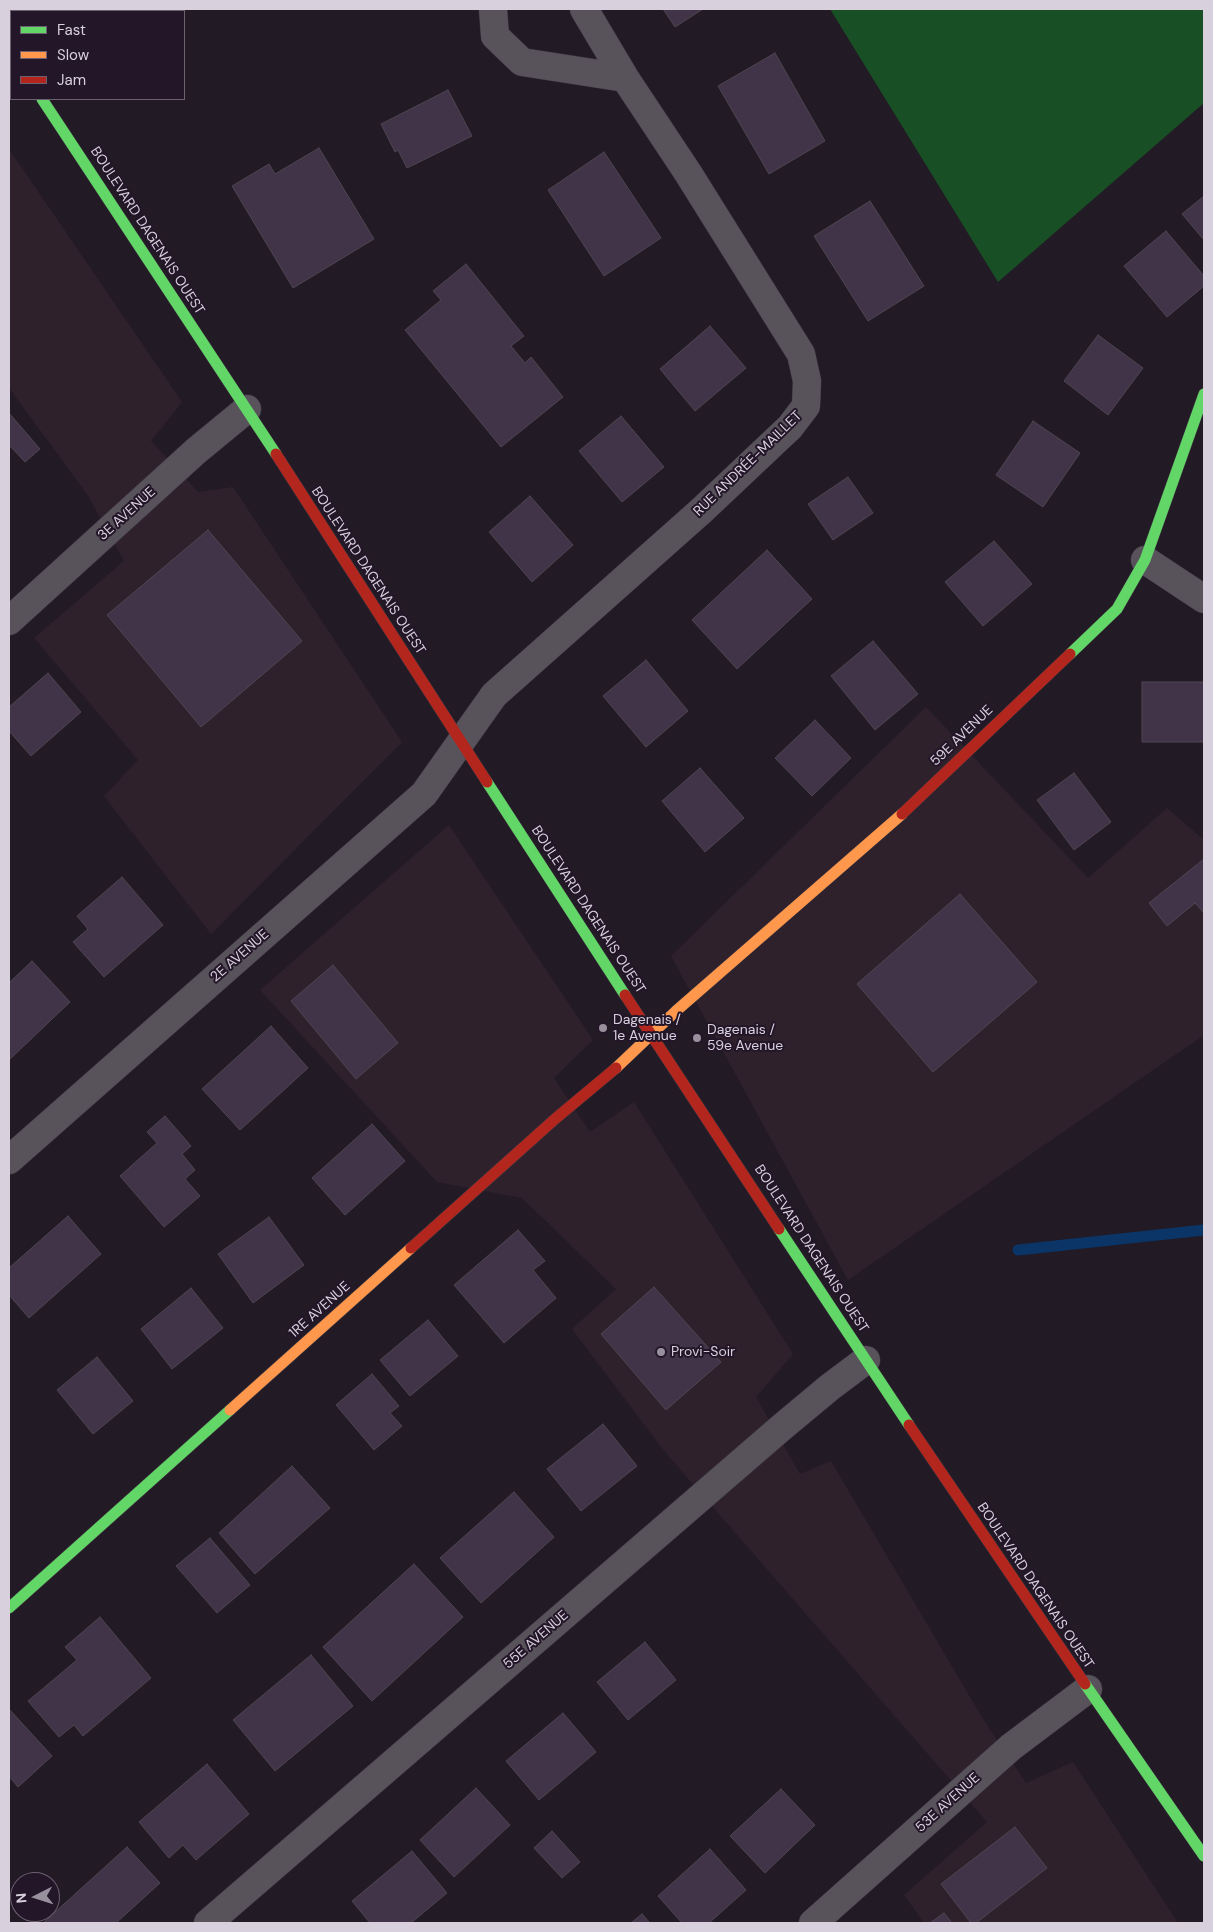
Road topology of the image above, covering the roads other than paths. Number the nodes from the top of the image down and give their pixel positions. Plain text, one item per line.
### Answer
1 (493, 9) edge
2 (584, 9) edge
3 (624, 78) junction
4 (43, 100) edge
5 (1204, 394) edge
6 (247, 409) junction
7 (1145, 560) junction
8 (1204, 598) edge
9 (9, 621) edge
10 (461, 743) junction
11 (650, 1034) junction
12 (9, 1160) edge
13 (866, 1360) junction
14 (9, 1608) edge
15 (1088, 1689) junction
16 (1204, 1856) edge
17 (208, 1923) edge
18 (813, 1923) edge

1 - 3 street
2 - 3 street, RUE ANDRÉE-MAILLET
3 - 10 street, RUE ANDRÉE-MAILLET
4 - 6 main road, BOULEVARD DAGENAIS OUEST
5 - 7 main road, 59E AVENUE
6 - 9 street, 3E AVENUE
6 - 10 main road, BOULEVARD DAGENAIS OUEST
7 - 8 street
7 - 11 main road, 59E AVENUE
10 - 11 main road, BOULEVARD DAGENAIS OUEST
10 - 12 street, 2E AVENUE
11 - 13 main road, BOULEVARD DAGENAIS OUEST
11 - 14 main road, 1RE AVENUE
13 - 15 main road, BOULEVARD DAGENAIS OUEST
13 - 17 street, 55E AVENUE
15 - 16 main road, BOULEVARD DAGENAIS OUEST
15 - 18 street, 53E AVENUE

